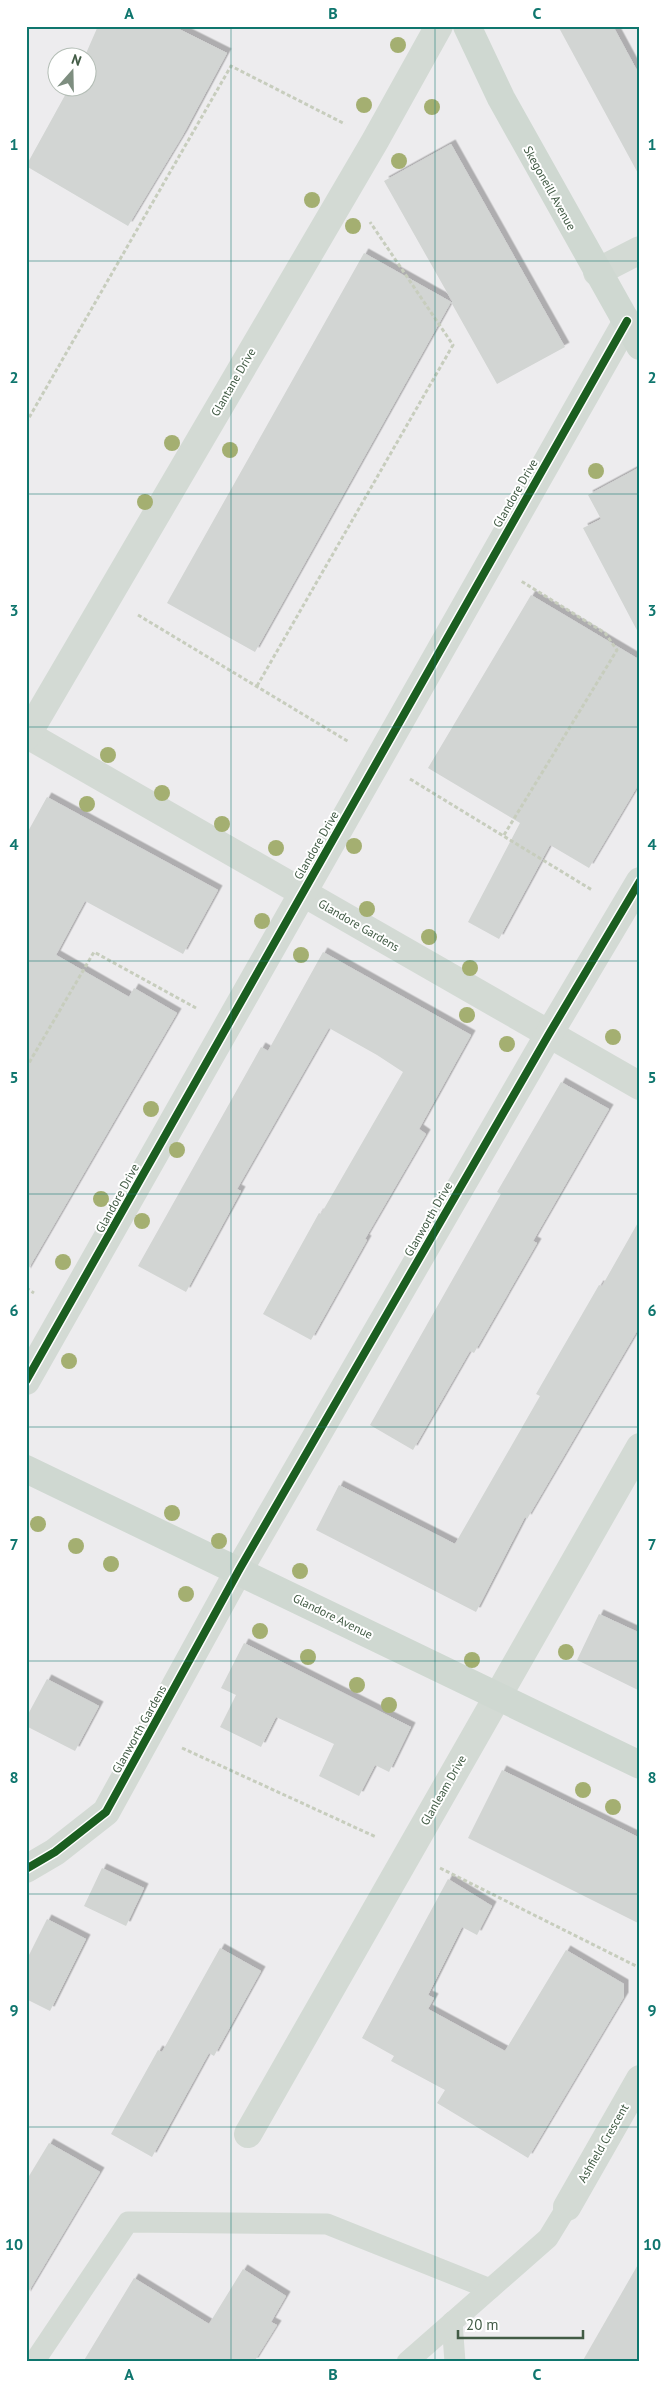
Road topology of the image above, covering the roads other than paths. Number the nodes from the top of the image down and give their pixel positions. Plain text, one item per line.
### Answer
1 (439, 26) edge
2 (467, 26) edge
3 (640, 250) edge
4 (597, 272) junction
5 (627, 322) junction
6 (640, 346) edge
7 (27, 735) edge
8 (640, 881) edge
9 (302, 892) junction
10 (548, 1034) junction
11 (640, 1086) edge
12 (26, 1381) edge
13 (640, 1447) edge
14 (26, 1469) edge
15 (239, 1570) junction
16 (498, 1696) junction
17 (640, 1765) edge
18 (26, 1870) edge
19 (640, 2079) edge
20 (248, 2134) dead end
21 (567, 2207) joint
22 (490, 2289) junction
23 (452, 2322) junction
24 (34, 2362) edge
25 (407, 2362) edge
26 (455, 2362) edge

1 - 7 street, Glantane Drive
2 - 4 street, Skegoneill Avenue
3 - 4 street
4 - 5 street, Skegoneill Avenue
5 - 6 street, Skegoneill Avenue
5 - 9 street, Glandore Drive
7 - 9 street, Glandore Gardens
8 - 10 street, Glanworth Drive
9 - 10 street, Glandore Gardens
9 - 12 street, Glandore Drive
10 - 11 street, Glandore Gardens
10 - 15 street, Glanworth Drive
13 - 16 street, Glanleam Drive
14 - 15 street, Glandore Avenue
15 - 16 street, Glandore Avenue
15 - 18 street, Glanworth Gardens
16 - 17 street, Glandore Avenue
16 - 20 street, Glanleam Drive
19 - 21 street, Ashfield Crescent
21 - 22 lane
22 - 23 lane
22 - 24 lane
23 - 25 lane
23 - 26 lane

